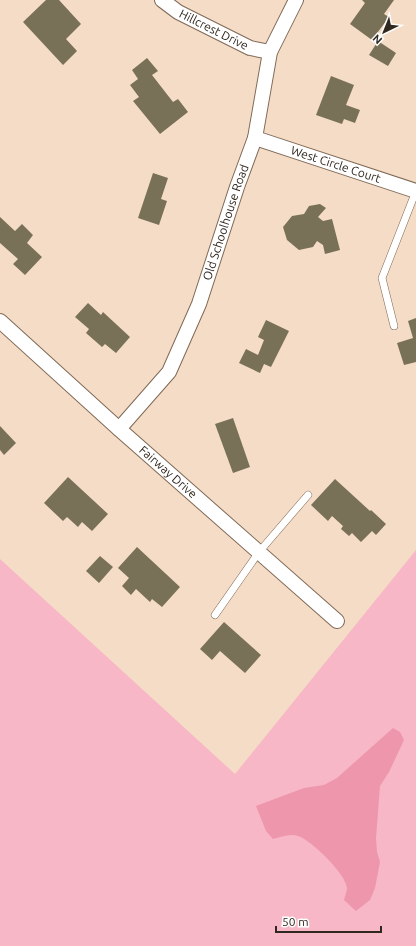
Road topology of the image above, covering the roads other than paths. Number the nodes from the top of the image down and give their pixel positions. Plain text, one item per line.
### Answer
1 (162, 0) edge
2 (296, 0) edge
3 (270, 52) junction
4 (255, 138) junction
5 (416, 191) edge
6 (0, 321) edge
7 (394, 326) dead end
8 (119, 429) junction
9 (308, 495) dead end
10 (259, 552) junction
11 (215, 615) dead end
12 (337, 621) dead end

1 - 3 street, Hillcrest Drive
2 - 3 street, Old Schoolhouse Road
3 - 4 street, Old Schoolhouse Road
4 - 5 street, West Circle Court
4 - 8 street, Old Schoolhouse Road
5 - 7 lane
6 - 8 street, Fairway Drive
8 - 10 street, Fairway Drive
9 - 10 lane
10 - 11 lane
10 - 12 street, Fairway Drive

